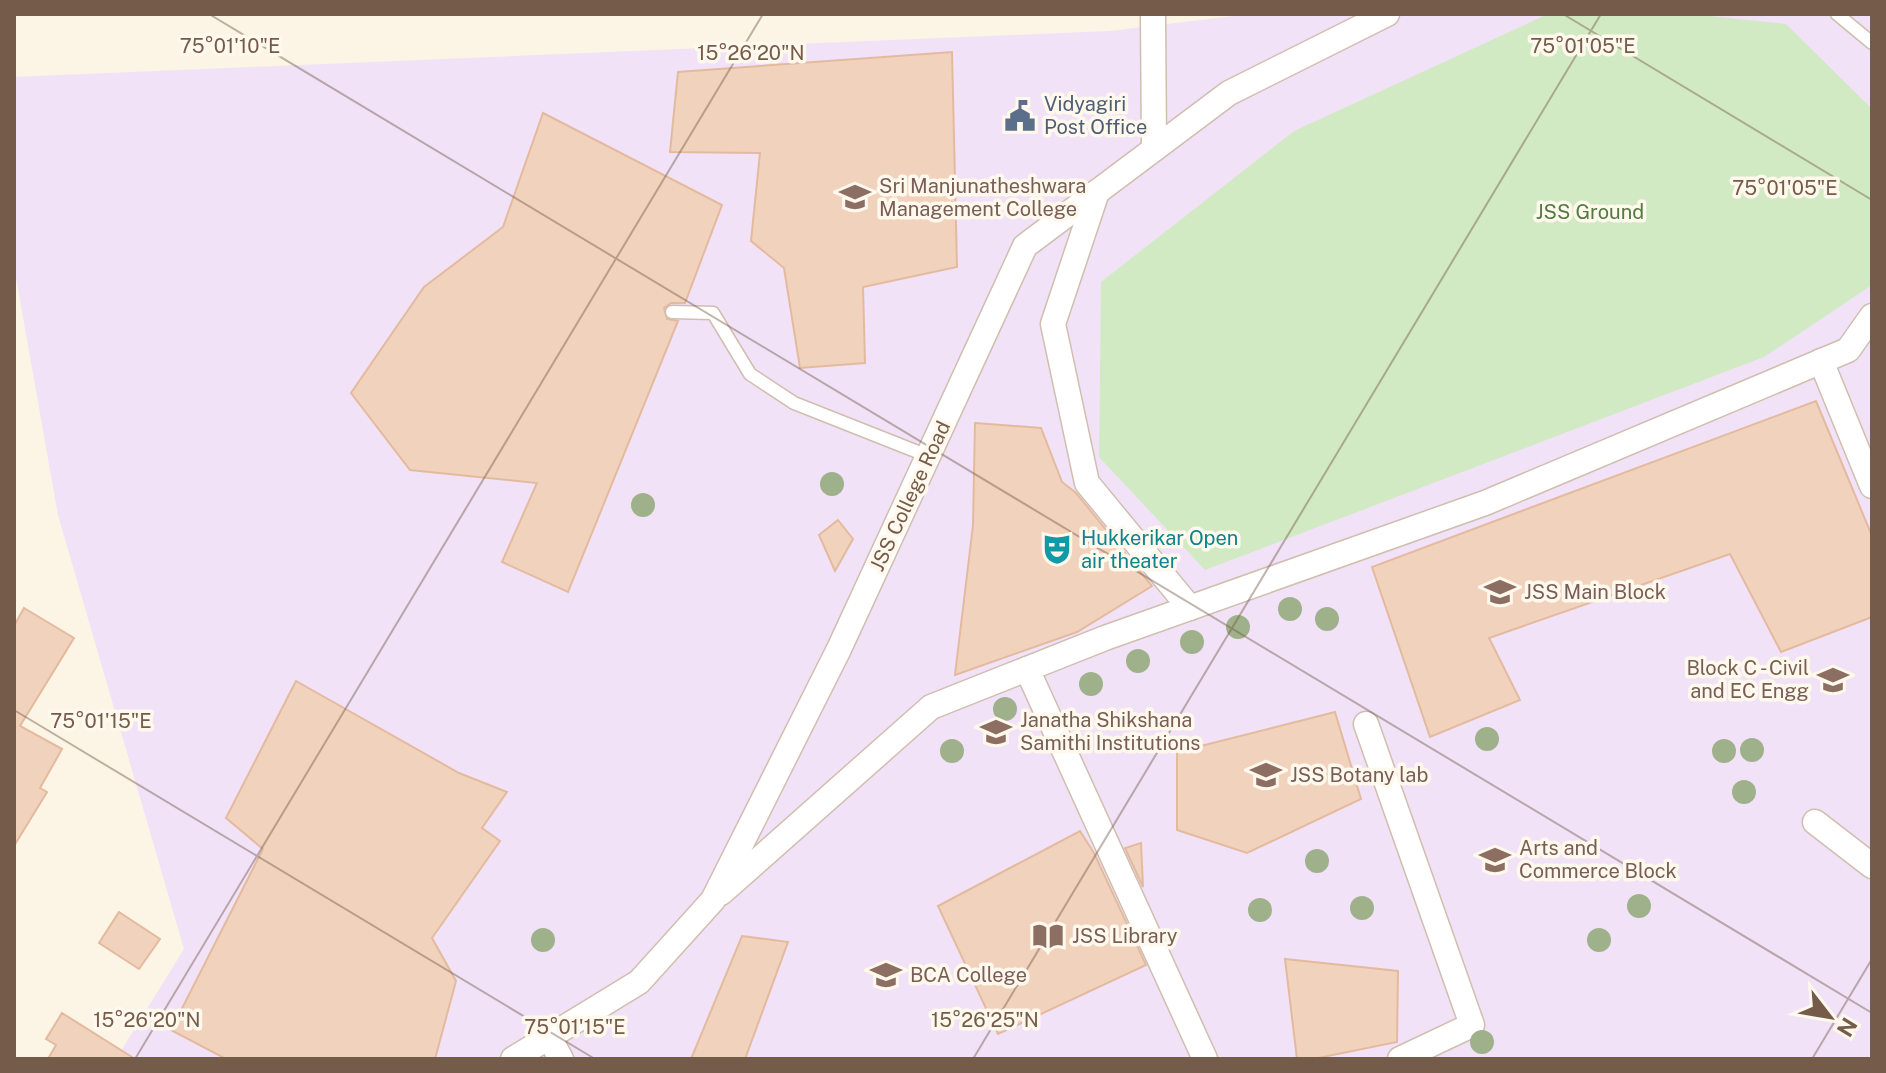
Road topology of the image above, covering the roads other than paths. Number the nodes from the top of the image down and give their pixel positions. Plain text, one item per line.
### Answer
1 (1153, 14) edge
2 (1387, 14) edge
3 (1837, 14) edge
4 (1872, 43) edge
5 (1154, 149) junction
6 (1097, 192) junction
7 (672, 312) dead end
8 (1872, 316) edge
9 (1821, 361) junction
10 (928, 456) junction
11 (1872, 486) edge
12 (1190, 608) junction
13 (1027, 669) junction
14 (1366, 724) dead end
15 (1815, 822) dead end
16 (1872, 866) edge
17 (713, 900) junction
18 (549, 1037) junction
19 (513, 1059) edge
20 (561, 1059) edge
21 (1205, 1059) edge
22 (1400, 1059) edge

1 - 5 street
2 - 5 street, JSS College Road
3 - 4 lane
5 - 6 street, JSS College Road
6 - 10 street, JSS College Road
6 - 12 street
7 - 10 lane
8 - 9 street
9 - 11 street
9 - 12 street
10 - 17 street, JSS College Road
12 - 13 street
13 - 17 street
13 - 21 street
14 - 22 street
15 - 16 street
17 - 18 street, JSS College Road
18 - 19 street, JSS College Road
18 - 20 street

